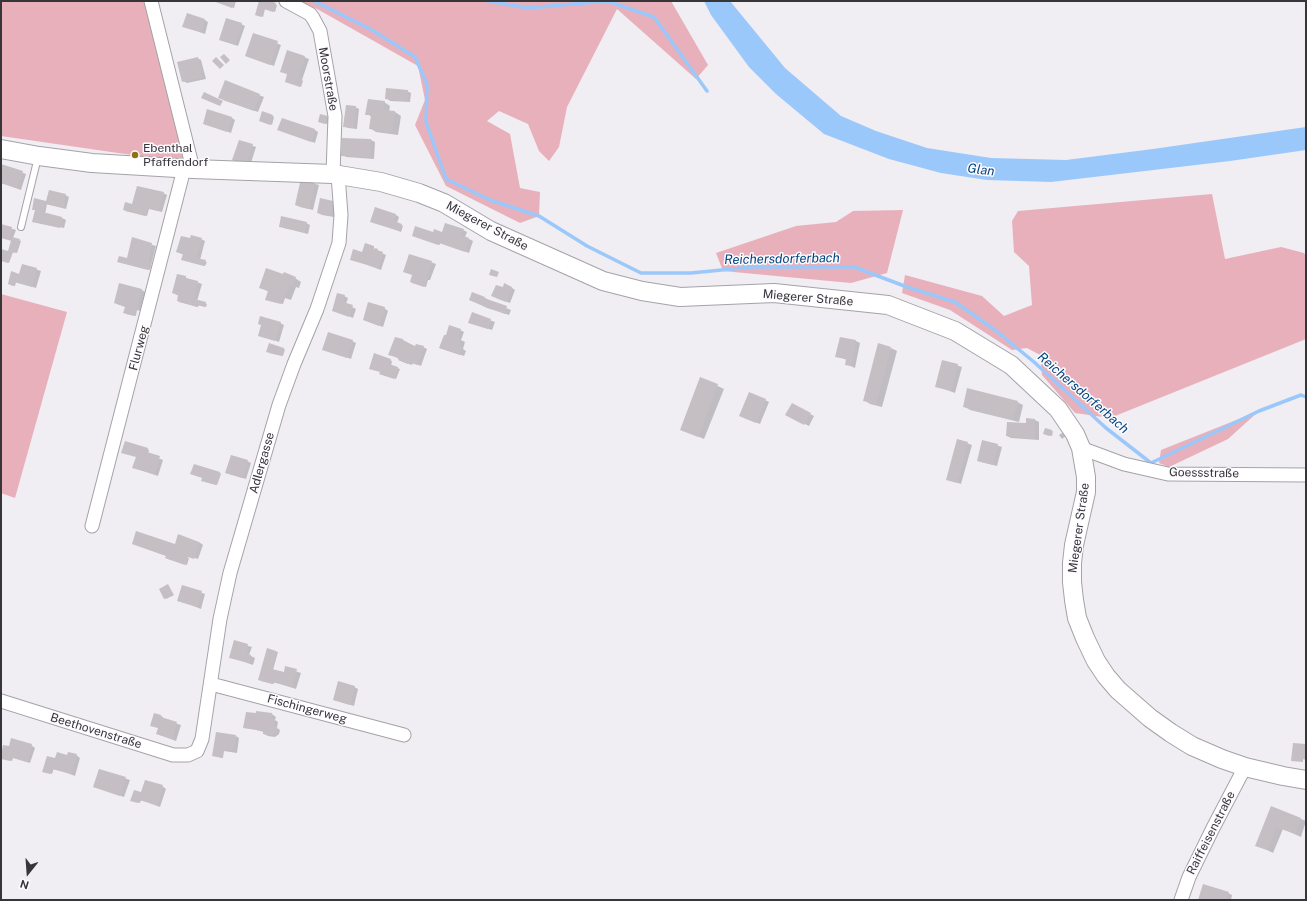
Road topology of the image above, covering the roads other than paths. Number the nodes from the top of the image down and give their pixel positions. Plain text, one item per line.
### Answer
1 (151, 1) edge
2 (286, 1) edge
3 (1, 149) edge
4 (38, 156) junction
5 (189, 169) junction
6 (336, 174) junction
7 (21, 227) dead end
8 (1081, 448) junction
9 (1306, 476) edge
10 (92, 526) dead end
11 (211, 684) junction
12 (1, 701) edge
13 (404, 735) dead end
14 (192, 754) joint
15 (1245, 767) junction
16 (1306, 780) edge
17 (1180, 900) edge

1 - 5 street
2 - 6 street, Moorstraße
3 - 4 main road, Miegerer Straße
4 - 5 main road, Miegerer Straße
4 - 7 lane
5 - 6 main road, Miegerer Straße
5 - 10 street, Flurweg
6 - 8 main road, Miegerer Straße
6 - 11 street, Adlergasse
8 - 9 street, Goessstraße
8 - 15 main road, Miegerer Straße
11 - 13 street, Fischingerweg
11 - 14 street, Adlergasse
12 - 14 street, Beethovenstraße
15 - 16 main road, Miegerer Straße
15 - 17 street, Raiffeisenstraße

